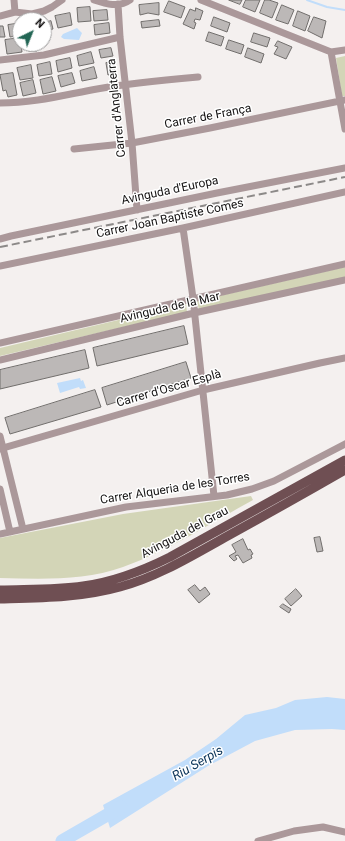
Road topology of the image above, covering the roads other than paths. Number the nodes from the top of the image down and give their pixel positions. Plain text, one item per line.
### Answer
1 (14, 0) edge
2 (62, 0) edge
3 (94, 0) edge
4 (130, 0) edge
5 (201, 0) edge
6 (118, 4) junction
7 (15, 12) edge
8 (38, 12) edge
9 (12, 13) edge
10 (0, 16) edge
11 (120, 37) junction
12 (345, 50) edge
13 (331, 52) junction
14 (0, 60) edge
15 (198, 77) dead end
16 (126, 84) junction
17 (343, 100) edge
18 (0, 103) edge
19 (345, 129) edge
20 (132, 143) junction
21 (74, 149) dead end
22 (345, 168) edge
23 (345, 192) edge
24 (137, 210) junction
25 (183, 228) junction
26 (0, 239) edge
27 (345, 264) edge
28 (0, 266) edge
29 (345, 280) edge
30 (193, 298) junction
31 (194, 313) junction
32 (0, 343) edge
33 (345, 358) edge
34 (0, 360) edge
35 (203, 390) junction
36 (0, 436) edge
37 (345, 444) edge
38 (2, 449) edge
39 (345, 460) edge
40 (345, 470) edge
41 (0, 488) edge
42 (214, 496) junction
43 (23, 529) junction
44 (10, 532) junction
45 (0, 534) edge
46 (0, 590) edge
47 (0, 599) edge
48 (345, 832) edge
49 (279, 838) edge
50 (258, 841) edge

1 - 7 street
2 - 8 street
3 - 6 street
4 - 6 street
5 - 13 street
6 - 11 street, Carrer d'Anglaterra
9 - 10 street
11 - 14 street
11 - 16 street, Carrer d'Anglaterra
12 - 13 street
13 - 17 street
15 - 16 street
16 - 18 street
16 - 20 street, Carrer d'Anglaterra
17 - 19 street
17 - 20 street, Carrer de França
20 - 21 street, Carrer de França
20 - 24 street, Carrer d'Anglaterra
22 - 24 street, Avinguda d'Europa
23 - 25 street, Carrer Joan Baptiste Comes
24 - 26 street, Avinguda d'Europa
25 - 28 street, Carrer Joan Baptiste Comes
25 - 30 street
27 - 30 street, Avinguda de la Mar
29 - 31 street, Avinguda de la Mar
30 - 31 street
30 - 32 street, Avinguda de la Mar
31 - 34 street, Avinguda de la Mar
31 - 35 street
33 - 35 street, Carrer d'Oscar Esplà
35 - 38 street, Carrer d'Oscar Esplà
35 - 42 street
36 - 38 street
37 - 42 street, Carrer Alqueria de les Torres
38 - 43 street
39 - 46 main road, Avinguda del Grau
40 - 47 main road, Avinguda del Grau
41 - 44 street
42 - 43 street, Carrer Alqueria de les Torres
43 - 44 street, Carrer Alqueria de les Torres
44 - 45 street
48 - 49 street
49 - 50 street

